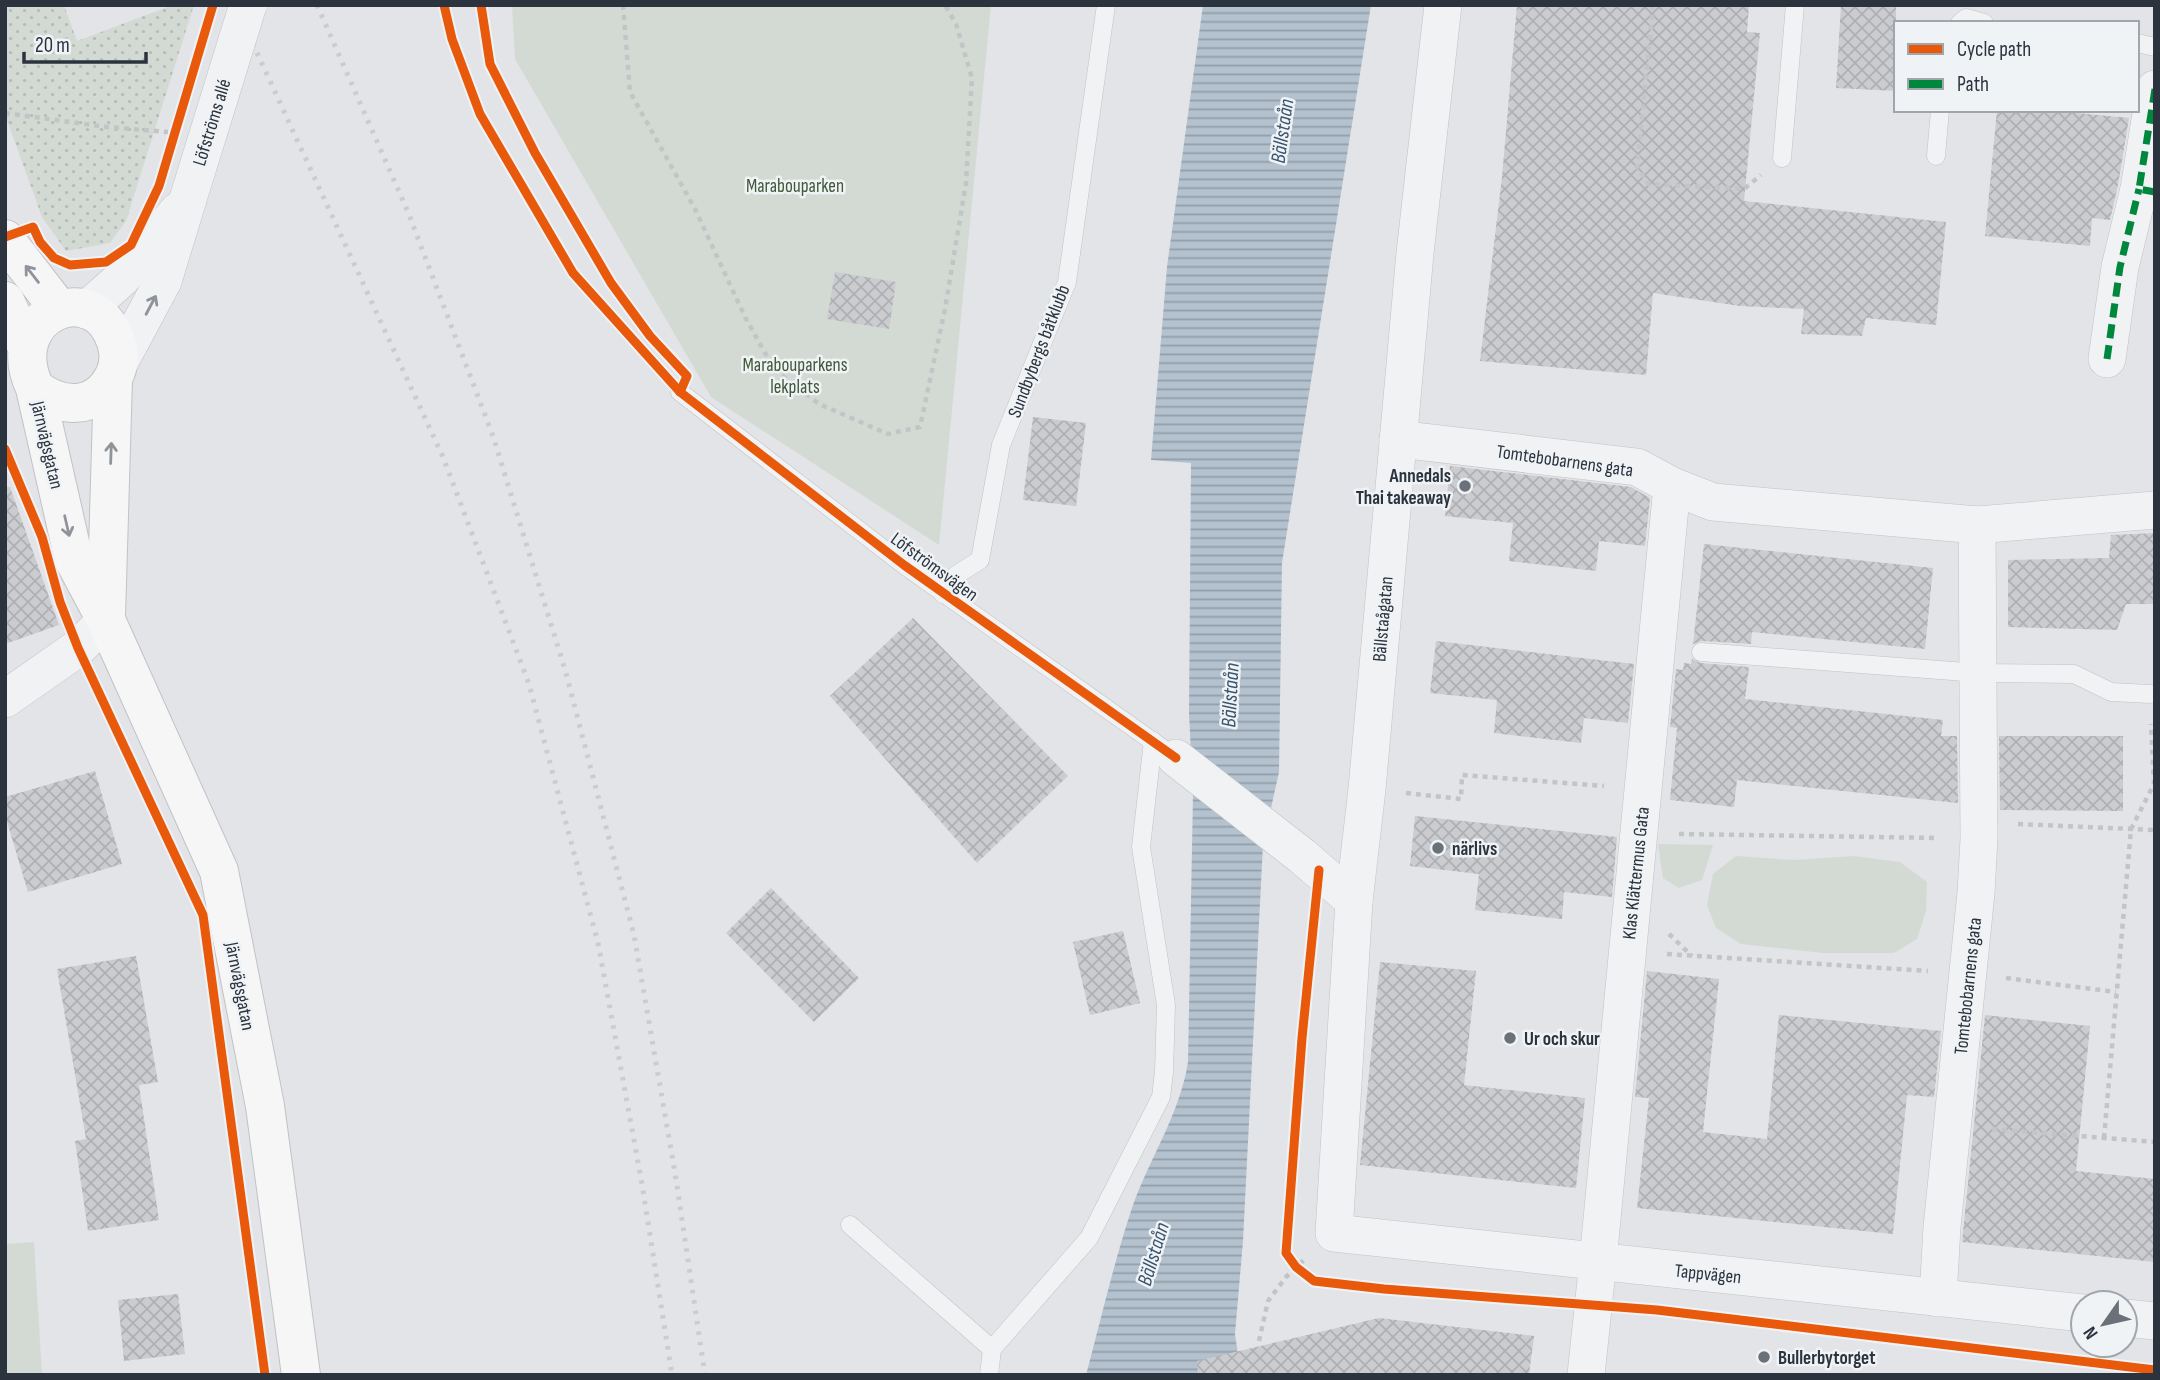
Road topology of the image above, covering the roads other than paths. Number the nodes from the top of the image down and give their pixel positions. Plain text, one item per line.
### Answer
1 (248, 5) edge
2 (1106, 5) edge
3 (1443, 5) edge
4 (1796, 5) edge
5 (2155, 89) edge
6 (1940, 112) edge
7 (1936, 156) dead end
8 (1782, 158) dead end
9 (2147, 190) edge
10 (187, 199) junction
11 (5, 239) edge
12 (5, 300) edge
13 (72, 309) junction
14 (24, 341) junction
15 (2107, 359) dead end
16 (116, 372) junction
17 (35, 388) junction
18 (680, 392) dead end
19 (1398, 439) junction
20 (1672, 486) junction
21 (2155, 510) edge
22 (1977, 525) junction
23 (943, 594) junction
24 (106, 620) junction
25 (1702, 652) dead end
26 (1979, 673) junction
27 (2150, 694) road end
28 (5, 699) edge
29 (1165, 750) junction
30 (1354, 901) junction
31 (850, 1225) dead end
32 (1334, 1233) joint
33 (1598, 1261) junction
34 (1938, 1298) junction
35 (2069, 1312) edge
36 (992, 1349) junction
37 (301, 1375) edge
38 (989, 1375) edge
39 (1586, 1375) edge

1 - 10 street, Löfströms allé, bridge
2 - 23 lane, Sundbybergs båtklubb
3 - 19 street, Bällstaågatan
4 - 8 lane
5 - 9 street
6 - 7 lane
9 - 15 street
10 - 13 street, Löfströms allé
16 -> 10 street, Löfströms allé
13 -> 11 street, Järnvägsgatan
12 - 14 street, Järnvägsgatan
13 - 14 street
13 - 16 street, Järnvägsgatan
14 - 17 street, Järnvägsgatan
16 - 17 street, Järnvägsgatan
24 -> 16 street, Järnvägsgatan
17 -> 24 street, Järnvägsgatan
18 - 23 lane, Löfströmsvägen
19 - 20 street, Tomtebobarnens gata
19 - 30 street, Bällstaågatan
20 - 22 street, Tomtebobarnens gata
20 - 33 street, Klas Klättermus Gata
21 - 22 street, Tomtebobarnens gata
22 - 26 street, Tomtebobarnens gata
23 - 29 lane, Löfströmsvägen
24 - 28 street
24 - 37 street, Järnvägsgatan
25 - 26 lane
26 - 27 lane
26 - 34 street, Tomtebobarnens gata
29 - 30 street, Löfströmsvägen
29 - 36 lane
30 - 32 street, Bällstaågatan
31 - 36 lane
32 - 33 street, Tappvägen
33 - 34 street, Tappvägen
33 - 39 street, Klas Klättermus Gata
34 - 35 street, Tappvägen
36 - 38 lane

